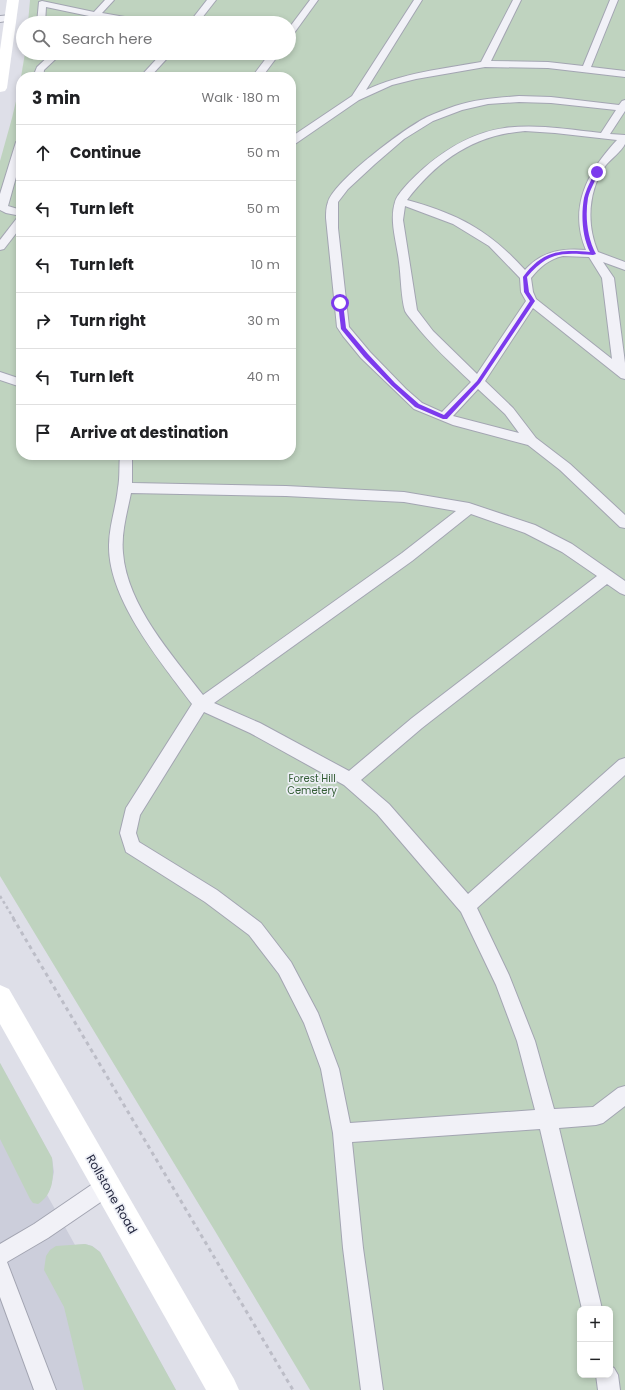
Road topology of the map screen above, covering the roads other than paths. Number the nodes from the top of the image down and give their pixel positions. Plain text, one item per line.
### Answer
1 (13, 0) edge
2 (110, 0) edge
3 (212, 0) edge
4 (314, 0) edge
5 (418, 0) edge
6 (517, 0) edge
7 (614, 0) edge
8 (42, 2) edge
9 (96, 14) junction
10 (41, 16) edge
11 (106, 16) edge
12 (199, 16) edge
13 (6, 18) edge
14 (296, 24) edge
15 (40, 60) edge
16 (51, 60) edge
17 (160, 60) edge
18 (270, 60) edge
19 (485, 64) junction
20 (586, 69) junction
21 (39, 72) edge
22 (40, 72) edge
23 (149, 72) edge
24 (261, 72) edge
25 (625, 74) edge
26 (0, 88) edge
27 (356, 98) junction
28 (623, 106) edge
29 (604, 136) junction
30 (296, 138) edge
31 (625, 138) edge
32 (16, 158) edge
33 (400, 201) junction
34 (16, 212) edge
35 (16, 226) edge
36 (0, 247) edge
37 (593, 254) junction
38 (625, 266) edge
39 (525, 277) junction
40 (532, 301) junction
41 (623, 373) edge
42 (0, 376) edge
43 (16, 381) edge
44 (478, 382) junction
45 (445, 417) junction
46 (532, 441) junction
47 (126, 460) edge
48 (125, 488) junction
49 (469, 508) junction
50 (625, 523) edge
51 (607, 576) junction
52 (625, 589) edge
53 (200, 704) junction
54 (625, 766) edge
55 (350, 780) junction
56 (467, 906) junction
57 (0, 998) edge
58 (625, 1095) edge
59 (548, 1118) junction
60 (342, 1133) junction
61 (107, 1186) junction
62 (0, 1255) edge
63 (0, 1269) edge
64 (591, 1306) edge
65 (607, 1378) edge
66 (45, 1390) edge
67 (223, 1390) edge
68 (372, 1390) edge
69 (609, 1390) edge

1 - 13 main road
2 - 9 lane
3 - 12 lane
4 - 14 lane
5 - 27 lane
6 - 19 lane
7 - 20 lane
8 - 9 lane
8 - 10 lane
9 - 11 lane
13 - 26 main road
15 - 21 lane
16 - 22 lane
17 - 23 lane
18 - 24 lane
19 - 20 lane
19 - 27 lane
20 - 25 lane
27 - 30 lane
28 - 29 lane
28 - 45 lane
29 - 31 lane
29 - 33 lane
31 - 37 lane
32 - 34 lane
33 - 39 lane
33 - 44 lane
35 - 36 lane
37 - 38 lane
37 - 39 lane
37 - 41 lane
39 - 40 lane
40 - 41 lane
40 - 44 lane
42 - 43 lane
44 - 45 lane
44 - 46 lane
45 - 46 lane
46 - 50 lane
47 - 48 lane
48 - 49 lane
48 - 53 lane
49 - 51 lane
49 - 53 lane
51 - 52 lane
51 - 55 lane
53 - 55 lane
53 - 60 lane
54 - 56 lane
55 - 56 lane
56 - 59 lane
57 - 61 main road, Rollstone Road
58 - 59 lane
59 - 60 lane
59 - 64 lane
60 - 68 lane
61 - 62 lane
61 - 67 main road, Rollstone Road
63 - 66 lane
65 - 69 lane

